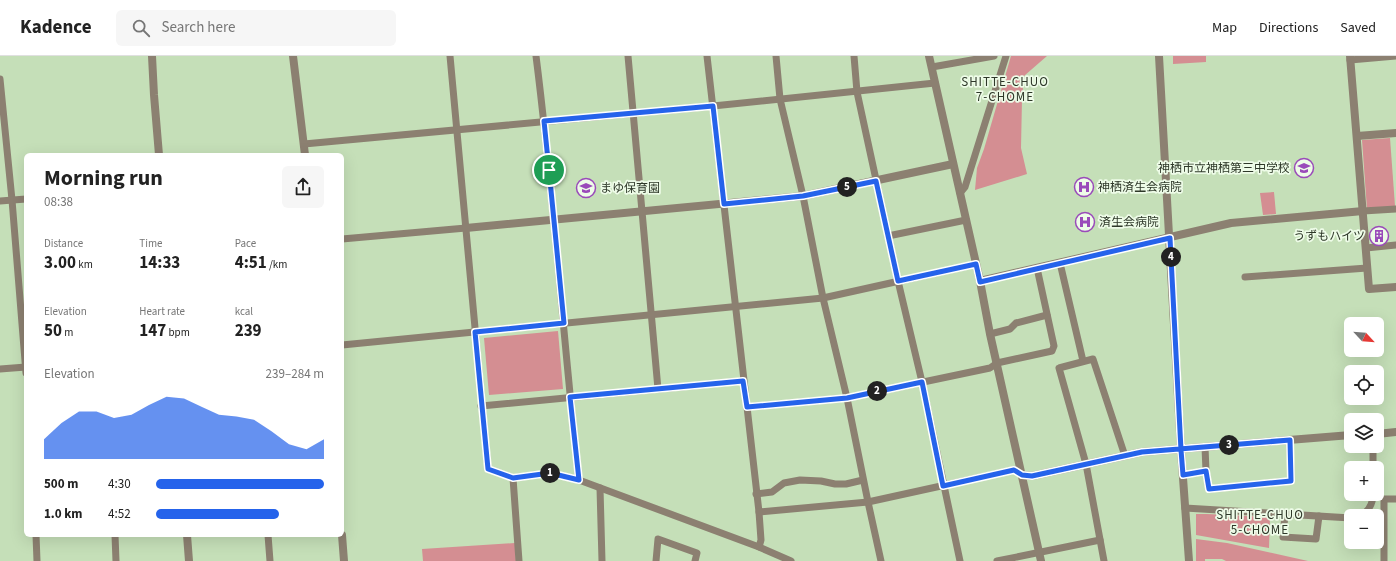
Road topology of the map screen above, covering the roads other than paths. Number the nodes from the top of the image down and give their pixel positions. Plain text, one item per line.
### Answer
1 (152, 56) edge
2 (293, 56) edge
3 (450, 56) edge
4 (536, 56) edge
5 (628, 56) edge
6 (707, 56) edge
7 (776, 56) edge
8 (854, 56) edge
9 (929, 56) edge
10 (994, 56) edge
11 (1006, 56) edge
12 (1159, 56) edge
13 (1396, 56) edge
14 (1350, 58) edge
15 (932, 68) junction
16 (0, 80) edge
17 (935, 83) junction
18 (857, 92) junction
19 (780, 99) junction
20 (713, 106) junction
21 (633, 113) junction
22 (544, 121) junction
23 (457, 129) junction
24 (1396, 133) edge
25 (1357, 136) junction
26 (304, 144) junction
27 (159, 153) edge
28 (305, 153) edge
29 (953, 164) junction
30 (876, 181) junction
31 (960, 193) junction
32 (803, 196) junction
33 (24, 199) edge
34 (12, 200) junction
35 (0, 201) edge
36 (724, 204) junction
37 (1396, 209) edge
38 (1363, 211) junction
39 (642, 212) junction
40 (554, 220) junction
41 (966, 220) junction
42 (466, 228) junction
43 (888, 236) junction
44 (1170, 238) junction
45 (344, 239) edge
46 (1396, 245) edge
47 (1366, 248) junction
48 (1060, 263) junction
49 (976, 264) junction
50 (1037, 268) junction
51 (1368, 268) junction
52 (1245, 277) dead end
53 (898, 281) junction
54 (980, 282) junction
55 (1396, 287) edge
56 (823, 298) junction
57 (735, 307) junction
58 (652, 315) junction
59 (1047, 316) junction
60 (564, 323) junction
61 (475, 332) junction
62 (990, 334) junction
63 (24, 343) edge
64 (344, 345) edge
65 (1083, 361) junction
66 (997, 363) junction
67 (24, 367) edge
68 (0, 369) edge
69 (743, 381) junction
70 (922, 382) junction
71 (658, 389) junction
72 (570, 397) junction
73 (847, 398) junction
74 (481, 406) junction
75 (747, 407) junction
76 (1396, 432) edge
77 (1384, 433) edge
78 (1344, 436) edge
79 (1290, 440) junction
80 (1205, 447) junction
81 (1181, 450) junction
82 (1125, 456) junction
83 (1086, 464) junction
84 (1206, 471) junction
85 (1022, 475) junction
86 (1183, 475) junction
87 (513, 478) junction
88 (579, 480) junction
89 (863, 480) junction
90 (943, 486) junction
91 (600, 488) junction
92 (756, 494) junction
93 (1396, 499) edge
94 (868, 502) junction
95 (1185, 508) junction
96 (759, 512) junction
97 (1285, 514) junction
98 (1319, 516) junction
99 (1344, 518) edge
100 (36, 537) edge
101 (115, 537) edge
102 (187, 537) edge
103 (268, 537) edge
104 (342, 537) edge
105 (1100, 540) junction
106 (759, 547) junction
107 (1039, 552) junction
108 (37, 561) edge
109 (116, 561) edge
110 (189, 561) edge
111 (270, 561) edge
112 (344, 561) edge
113 (520, 561) edge
114 (602, 561) edge
115 (656, 561) edge
116 (695, 561) edge
117 (791, 561) edge
118 (881, 561) edge
119 (960, 561) edge
120 (997, 561) edge
121 (1041, 561) edge
122 (1104, 561) edge
123 (1189, 561) edge
124 (1384, 561) edge

1 - 27 street
2 - 26 street
3 - 23 street
4 - 22 street
5 - 21 street
6 - 20 street
7 - 19 street
8 - 18 street
9 - 15 street
10 - 15 street
11 - 31 street
12 - 44 street
13 - 14 street
14 - 25 street
15 - 17 street
16 - 34 street
17 - 18 street
17 - 29 street
18 - 19 street
18 - 30 street
19 - 20 street
19 - 32 street
20 - 21 street
20 - 36 street
21 - 22 street
21 - 39 street
22 - 23 street
22 - 40 street
23 - 26 street
23 - 42 street
24 - 25 street
25 - 38 street
26 - 28 street
29 - 30 street
29 - 31 street
30 - 32 street
30 - 43 street
31 - 41 street
32 - 36 street
32 - 56 street
33 - 34 street
34 - 35 street
34 - 63 street
36 - 39 street
36 - 57 street
37 - 38 street
38 - 44 street
38 - 47 street
39 - 40 street
39 - 58 street
40 - 42 street
40 - 60 street
41 - 43 street
41 - 49 street
42 - 45 street
42 - 61 street
43 - 53 street
44 - 48 street
44 - 81 street
46 - 47 street
47 - 51 street
48 - 50 street
48 - 65 street
49 - 53 street
49 - 54 street
50 - 54 street
50 - 59 street
51 - 52 street
51 - 55 street
53 - 56 street
53 - 70 street
54 - 62 street
56 - 57 street
56 - 73 street
57 - 58 street
57 - 69 street
58 - 60 street
58 - 71 street
59 - 62 street
59 - 66 street
60 - 61 street
60 - 72 street
61 - 64 street
61 - 74 street
62 - 66 street
65 - 82 street
65 - 83 street
66 - 70 street
66 - 85 street
67 - 68 street
69 - 71 street
69 - 75 street
70 - 73 street
70 - 90 street
71 - 72 street
72 - 74 street
72 - 88 street
73 - 75 street
73 - 89 street
74 - 87 street
75 - 92 street
76 - 77 street
78 - 79 street
79 - 80 street
79 - 84 street
80 - 81 street
80 - 84 street
81 - 82 street
81 - 86 street
82 - 83 street
83 - 85 street
83 - 105 street
84 - 86 street
85 - 90 street
85 - 107 street
86 - 95 street
87 - 88 street
87 - 113 street
88 - 91 street
89 - 92 street
89 - 94 street
90 - 94 street
90 - 119 street
91 - 106 street
91 - 114 street
92 - 96 street
93 - 124 street
94 - 96 street
94 - 118 street
95 - 97 street
95 - 123 street
96 - 106 street
97 - 98 street
97 - 98 street
98 - 99 street
100 - 108 street
101 - 109 street
102 - 110 street
103 - 111 street
104 - 112 street
105 - 107 street
105 - 122 street
106 - 117 street
107 - 120 street
107 - 121 street
115 - 116 street

